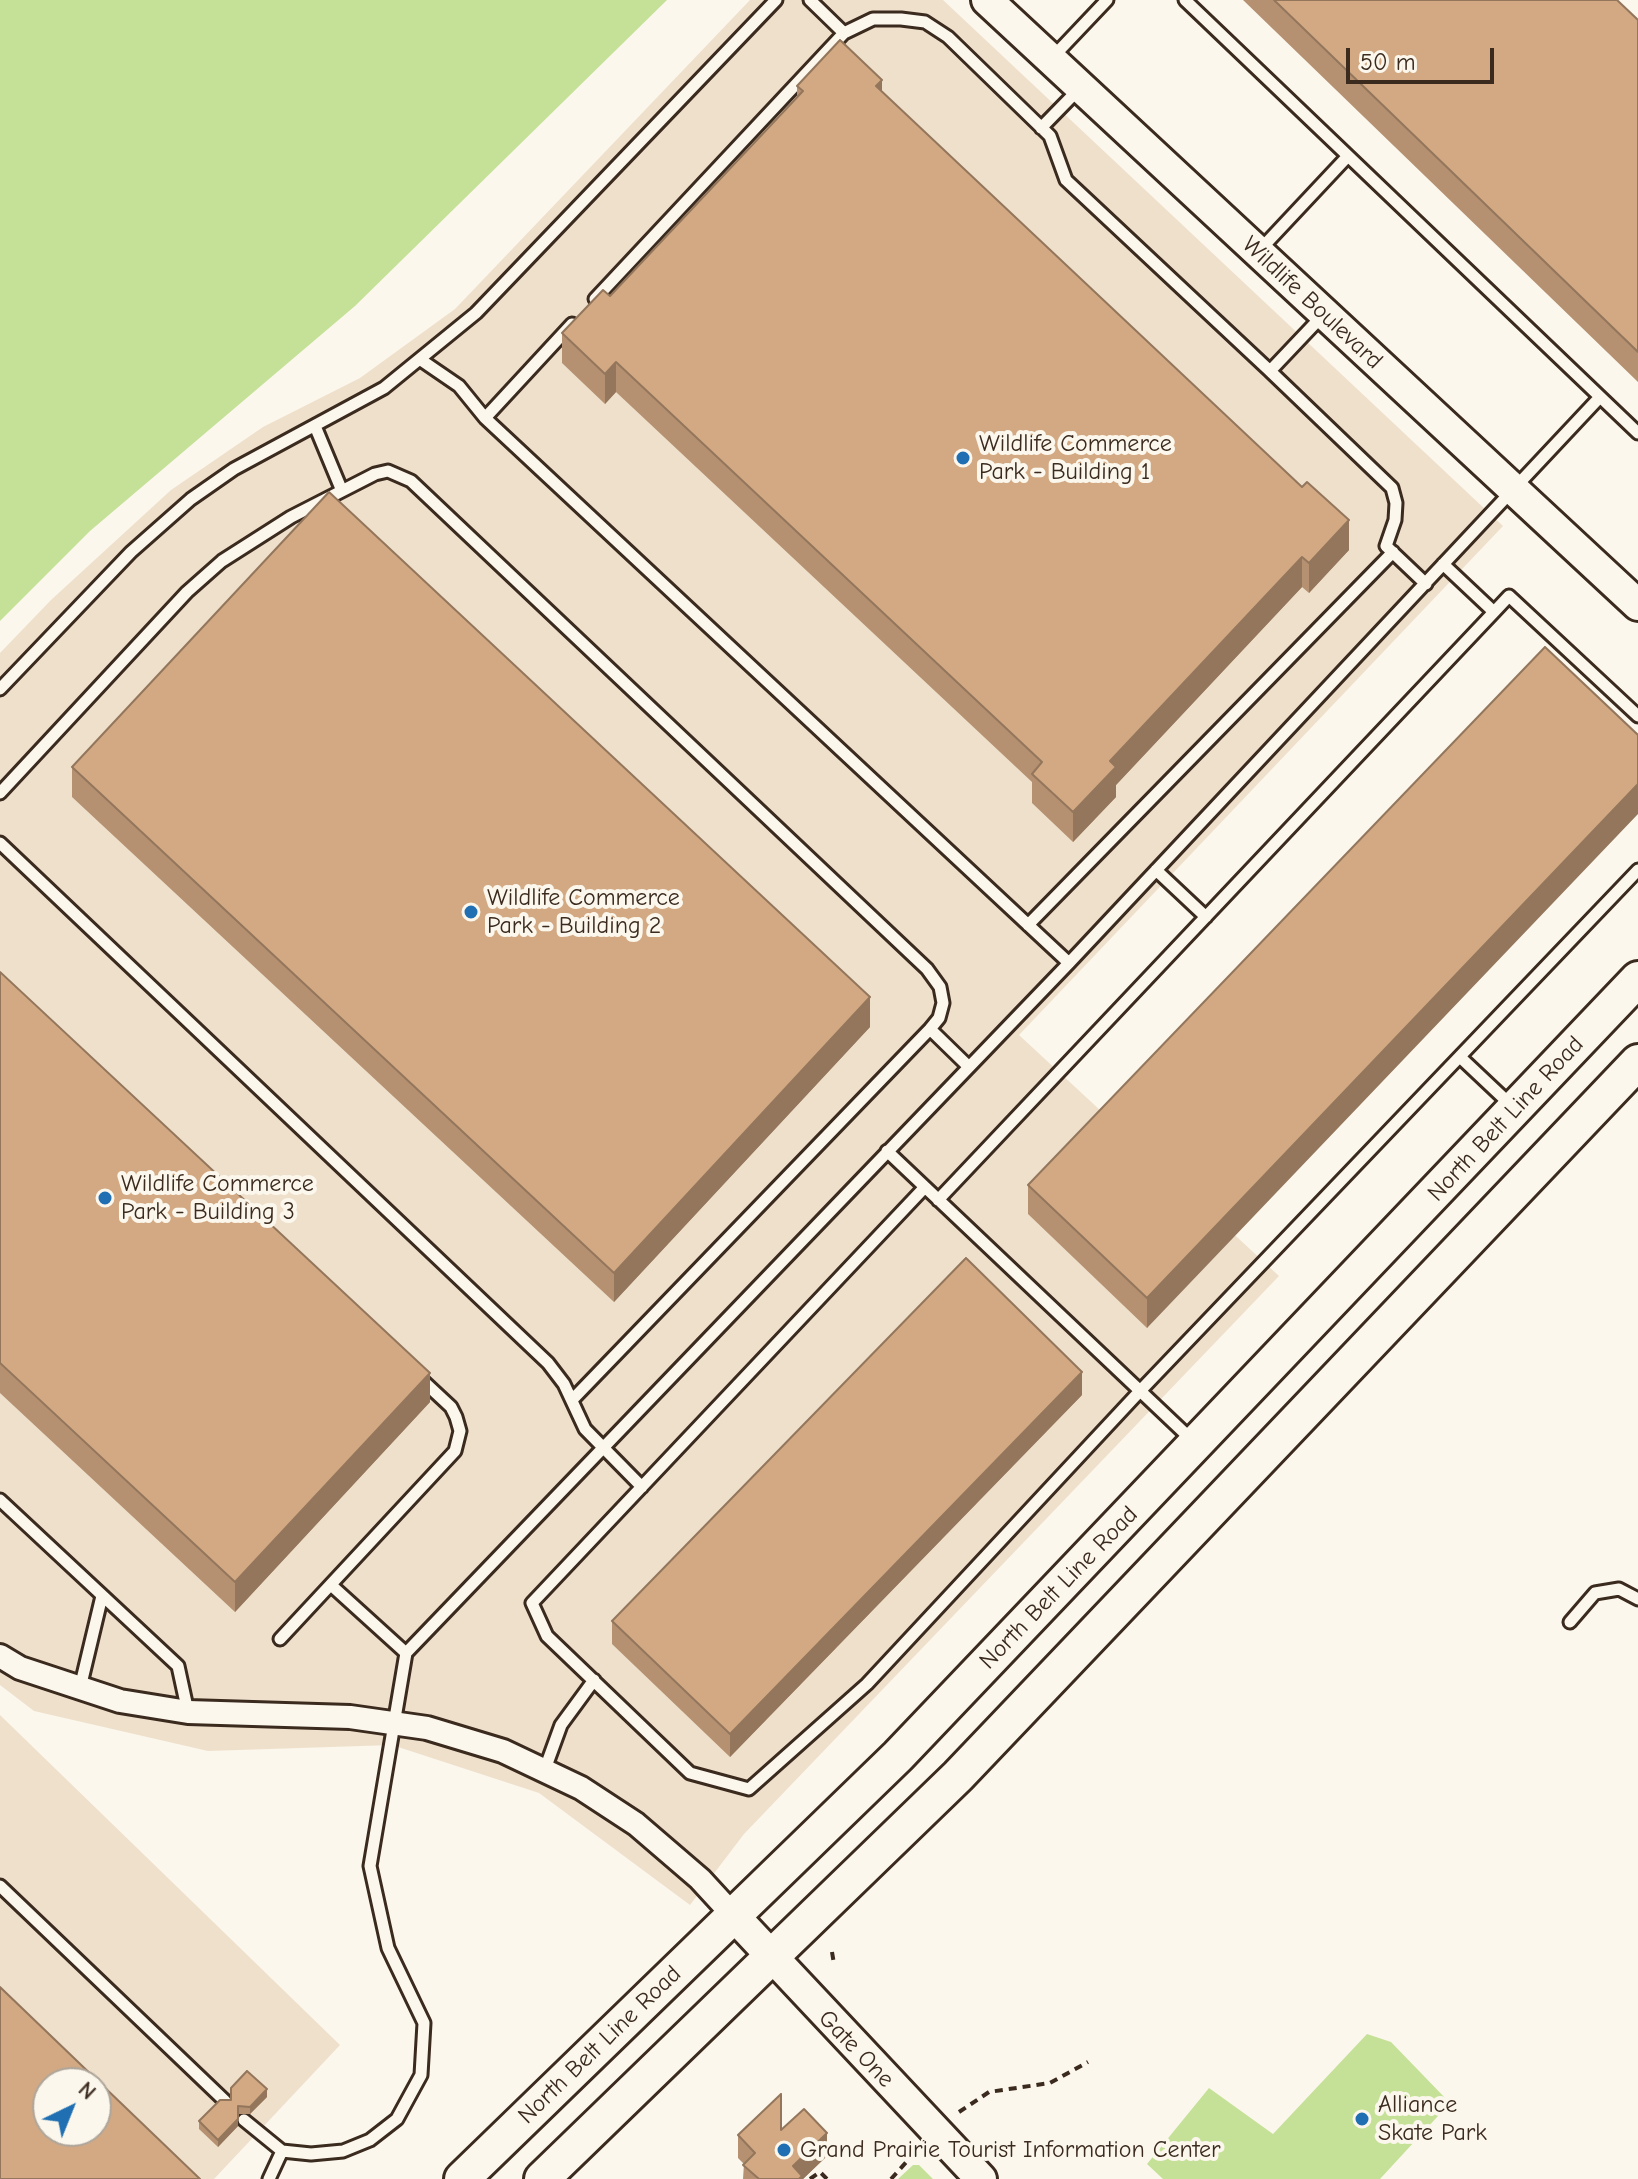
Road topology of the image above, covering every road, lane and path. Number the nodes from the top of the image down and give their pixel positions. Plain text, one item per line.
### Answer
1 (776, 0) edge
2 (810, 0) edge
3 (987, 0) edge
4 (1107, 0) edge
5 (1185, 0) edge
6 (844, 33) junction
7 (1050, 60) junction
8 (1080, 88) junction
9 (1041, 128) junction
10 (1348, 156) junction
11 (1258, 252) junction
12 (1324, 314) junction
13 (421, 360) junction
14 (1270, 371) junction
15 (1600, 397) junction
16 (485, 418) junction
17 (315, 426) junction
18 (1638, 433) edge
19 (1514, 488) junction
20 (342, 491) junction
21 (1393, 552) junction
22 (1443, 564) junction
23 (1426, 584) junction
24 (1638, 605) edge
25 (1494, 612) junction
26 (0, 689) edge
27 (1638, 716) edge
28 (0, 793) edge
29 (0, 843) edge
30 (1156, 870) junction
31 (1638, 870) edge
32 (1206, 917) junction
33 (1028, 925) junction
34 (1069, 963) junction
35 (1638, 979) edge
36 (930, 1029) junction
37 (1460, 1057) junction
38 (1638, 1062) edge
39 (969, 1067) junction
40 (1516, 1110) junction
41 (887, 1151) junction
42 (925, 1187) junction
43 (938, 1200) junction
44 (416, 1375) edge
45 (1140, 1391) junction
46 (572, 1400) junction
47 (1197, 1444) junction
48 (602, 1446) junction
49 (642, 1487) junction
50 (0, 1500) edge
51 (331, 1585) junction
52 (102, 1596) junction
53 (1638, 1599) edge
54 (1570, 1622) dead end
55 (280, 1639) dead end
56 (406, 1653) junction
57 (0, 1656) edge
58 (594, 1680) junction
59 (80, 1688) junction
60 (188, 1712) junction
61 (395, 1724) junction
62 (545, 1769) junction
63 (0, 1886) edge
64 (734, 1916) junction
65 (832, 1952) dead end
66 (771, 1957) junction
67 (834, 1964) dead end
68 (1088, 2062) dead end
69 (225, 2101) edge
70 (959, 2112) dead end
71 (244, 2120) dead end
72 (282, 2151) junction
73 (910, 2158) dead end
74 (269, 2179) edge
75 (462, 2179) edge
76 (542, 2179) edge
77 (810, 2179) edge
78 (827, 2179) edge
79 (891, 2179) edge
80 (981, 2179) edge

1 - 13 lane
2 - 6 lane
3 - 7 street, Wildlife Boulevard
4 - 7 lane
5 - 10 lane
6 - 9 lane
6 - 16 lane
7 - 8 street, Wildlife Boulevard
8 - 9 lane
8 - 11 street, Wildlife Boulevard
9 - 14 lane
10 - 11 lane
10 - 15 lane
11 - 12 street, Wildlife Boulevard
12 - 14 lane
12 - 19 street, Wildlife Boulevard
13 - 16 lane
13 - 17 lane
14 - 21 lane
15 - 18 lane
15 - 19 lane
16 - 33 lane
17 - 20 lane
17 - 26 lane
19 - 22 lane
19 - 24 street, Wildlife Boulevard
20 - 28 lane
20 - 36 lane
21 - 23 lane
21 - 33 lane
22 - 23 lane
22 - 25 lane
23 - 30 lane
25 - 27 lane
25 - 32 lane
29 - 46 lane
30 - 32 lane
30 - 34 lane
31 - 37 lane
32 - 43 lane
33 - 34 lane
34 - 39 lane
35 - 40 main road, North Belt Line Road
36 - 39 lane
36 - 46 lane
37 - 40 lane
37 - 45 lane
38 - 66 main road
39 - 41 lane
40 - 47 main road, North Belt Line Road
41 - 42 lane
41 - 48 lane
42 - 43 lane
42 - 49 lane
43 - 45 lane
44 - 51 lane
45 - 47 lane
45 - 58 lane
46 - 48 lane
47 - 64 main road, North Belt Line Road
48 - 49 lane
48 - 56 lane
49 - 58 lane
50 - 52 lane
51 - 55 lane
51 - 56 lane
52 - 59 lane
52 - 60 lane
53 - 54 lane
56 - 61 lane
57 - 59 street
58 - 62 lane
59 - 60 street
60 - 61 street
61 - 62 street
61 - 72 lane
62 - 64 street
63 - 69 lane
64 - 66 street, Gate One
64 - 75 main road, North Belt Line Road
65 - 67 path
66 - 76 main road
66 - 80 street, Gate One
68 - 70 path
71 - 72 lane
72 - 74 lane
73 - 79 path
77 - 78 path

